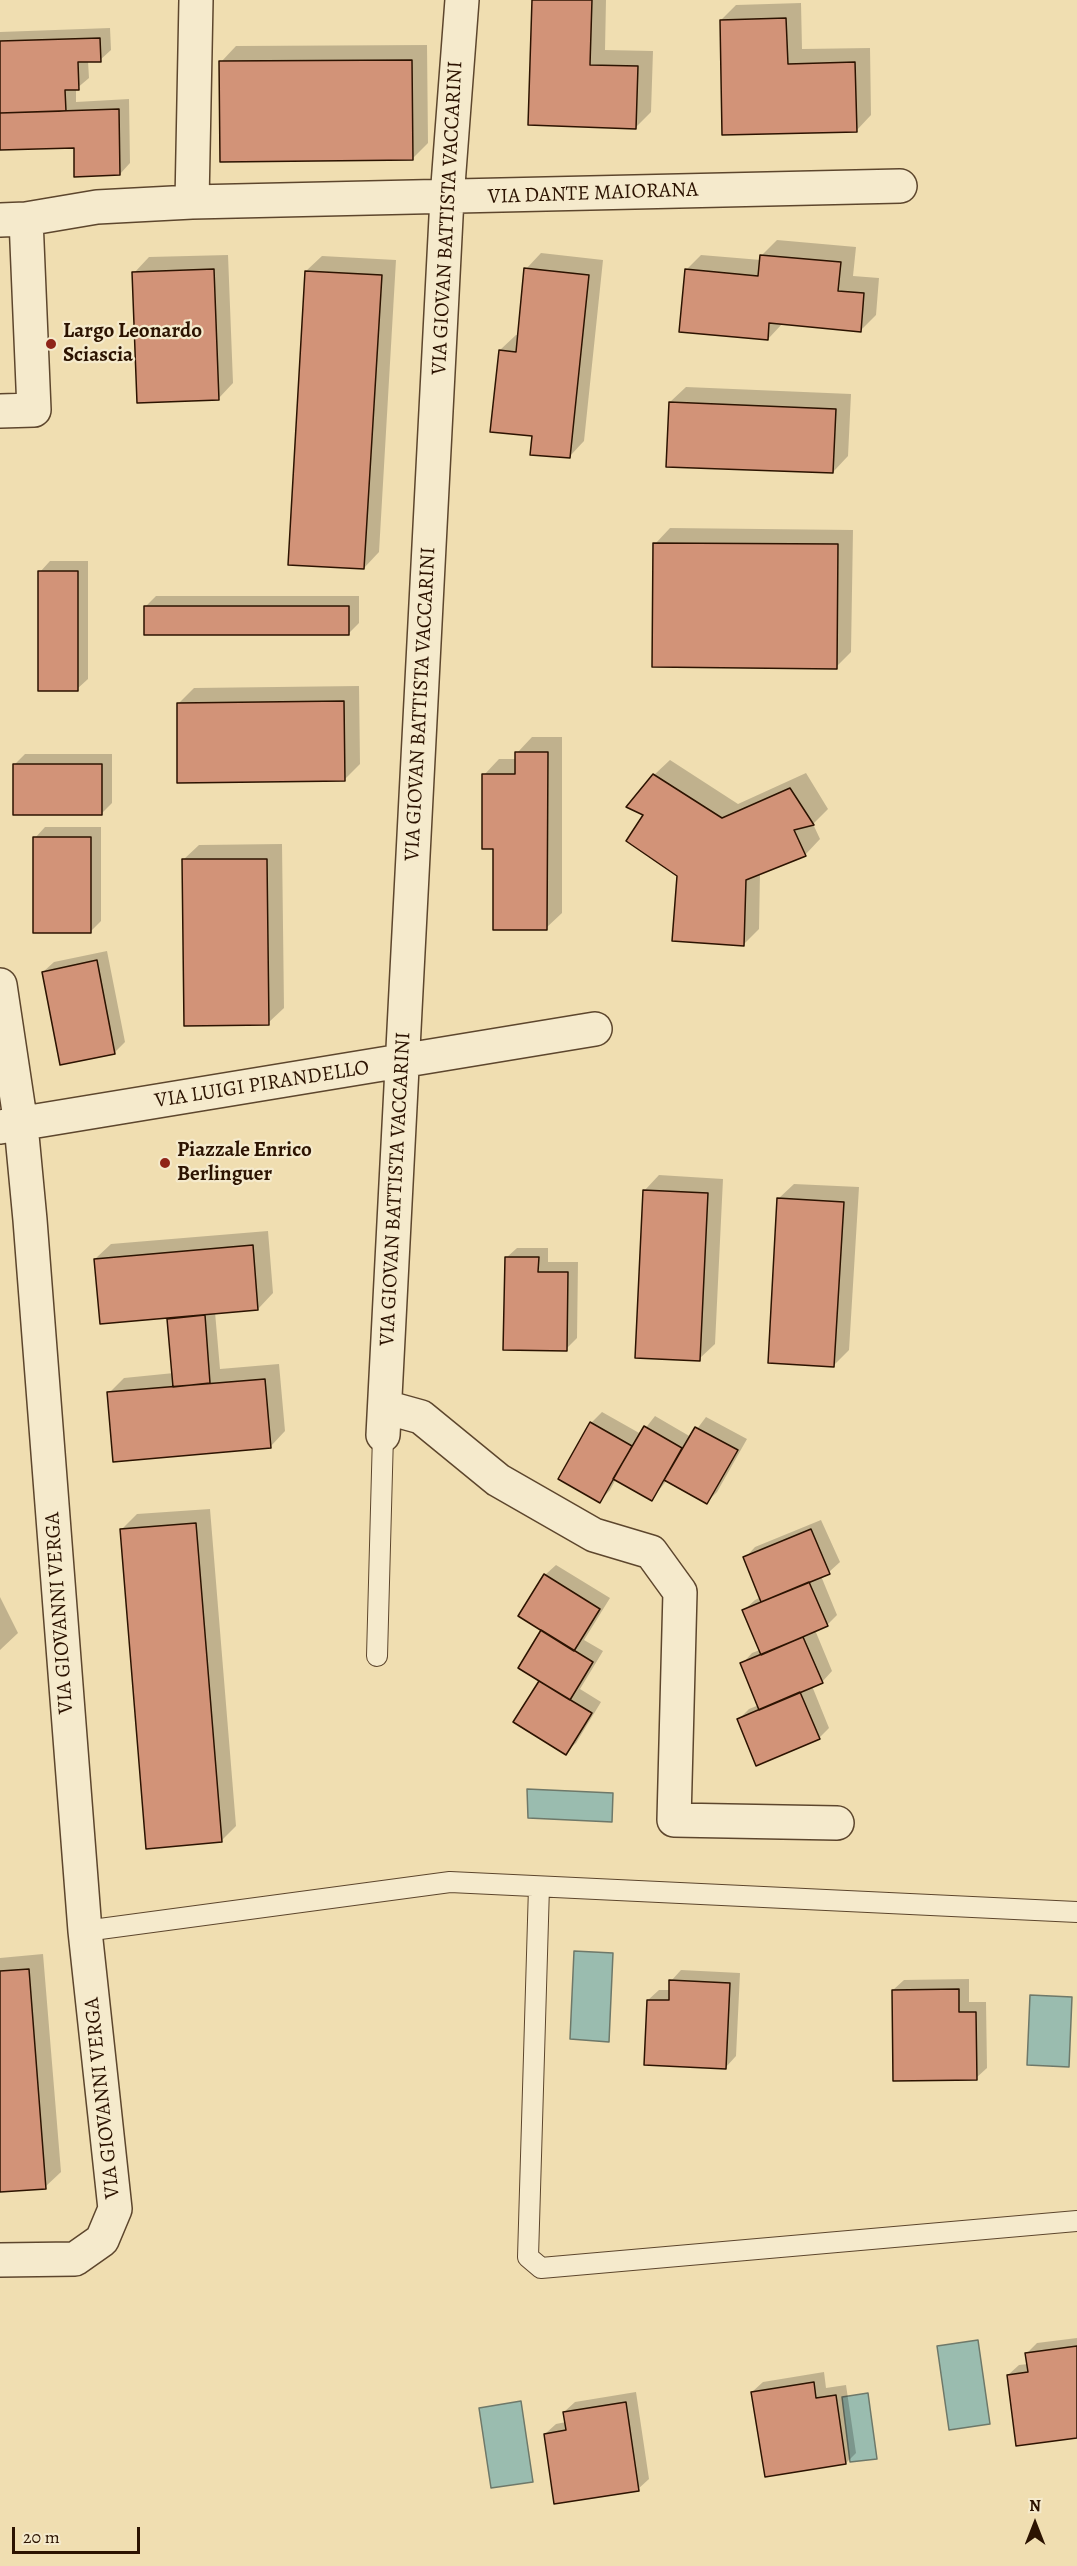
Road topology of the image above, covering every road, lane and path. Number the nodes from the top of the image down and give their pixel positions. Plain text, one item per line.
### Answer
1 (196, 0) edge
2 (462, 0) edge
3 (900, 186) dead end
4 (447, 198) junction
5 (192, 202) junction
6 (13, 219) edge
7 (0, 411) edge
8 (0, 985) edge
9 (595, 1029) dead end
10 (403, 1061) junction
11 (11, 1126) edge
12 (384, 1421) junction
13 (377, 1656) dead end
14 (837, 1823) dead end
15 (539, 1887) junction
16 (1077, 1912) edge
17 (85, 1931) junction
18 (1077, 2222) edge
19 (0, 2260) edge

1 - 5 street
2 - 4 street, VIA GIOVAN BATTISTA VACCARINI
3 - 4 street, VIA DANTE MAIORANA
4 - 5 street, VIA DANTE MAIORANA
4 - 10 street, VIA GIOVAN BATTISTA VACCARINI
5 - 6 street, VIA DANTE MAIORANA
6 - 7 street
8 - 11 street, VIA GIOVANNI VERGA
9 - 10 street, VIA LUIGI PIRANDELLO
10 - 11 street, VIA LUIGI PIRANDELLO
10 - 12 street, VIA GIOVAN BATTISTA VACCARINI
11 - 17 street, VIA GIOVANNI VERGA
12 - 13 lane
12 - 14 street
15 - 16 lane
15 - 17 lane
15 - 18 lane
17 - 19 street, VIA GIOVANNI VERGA

